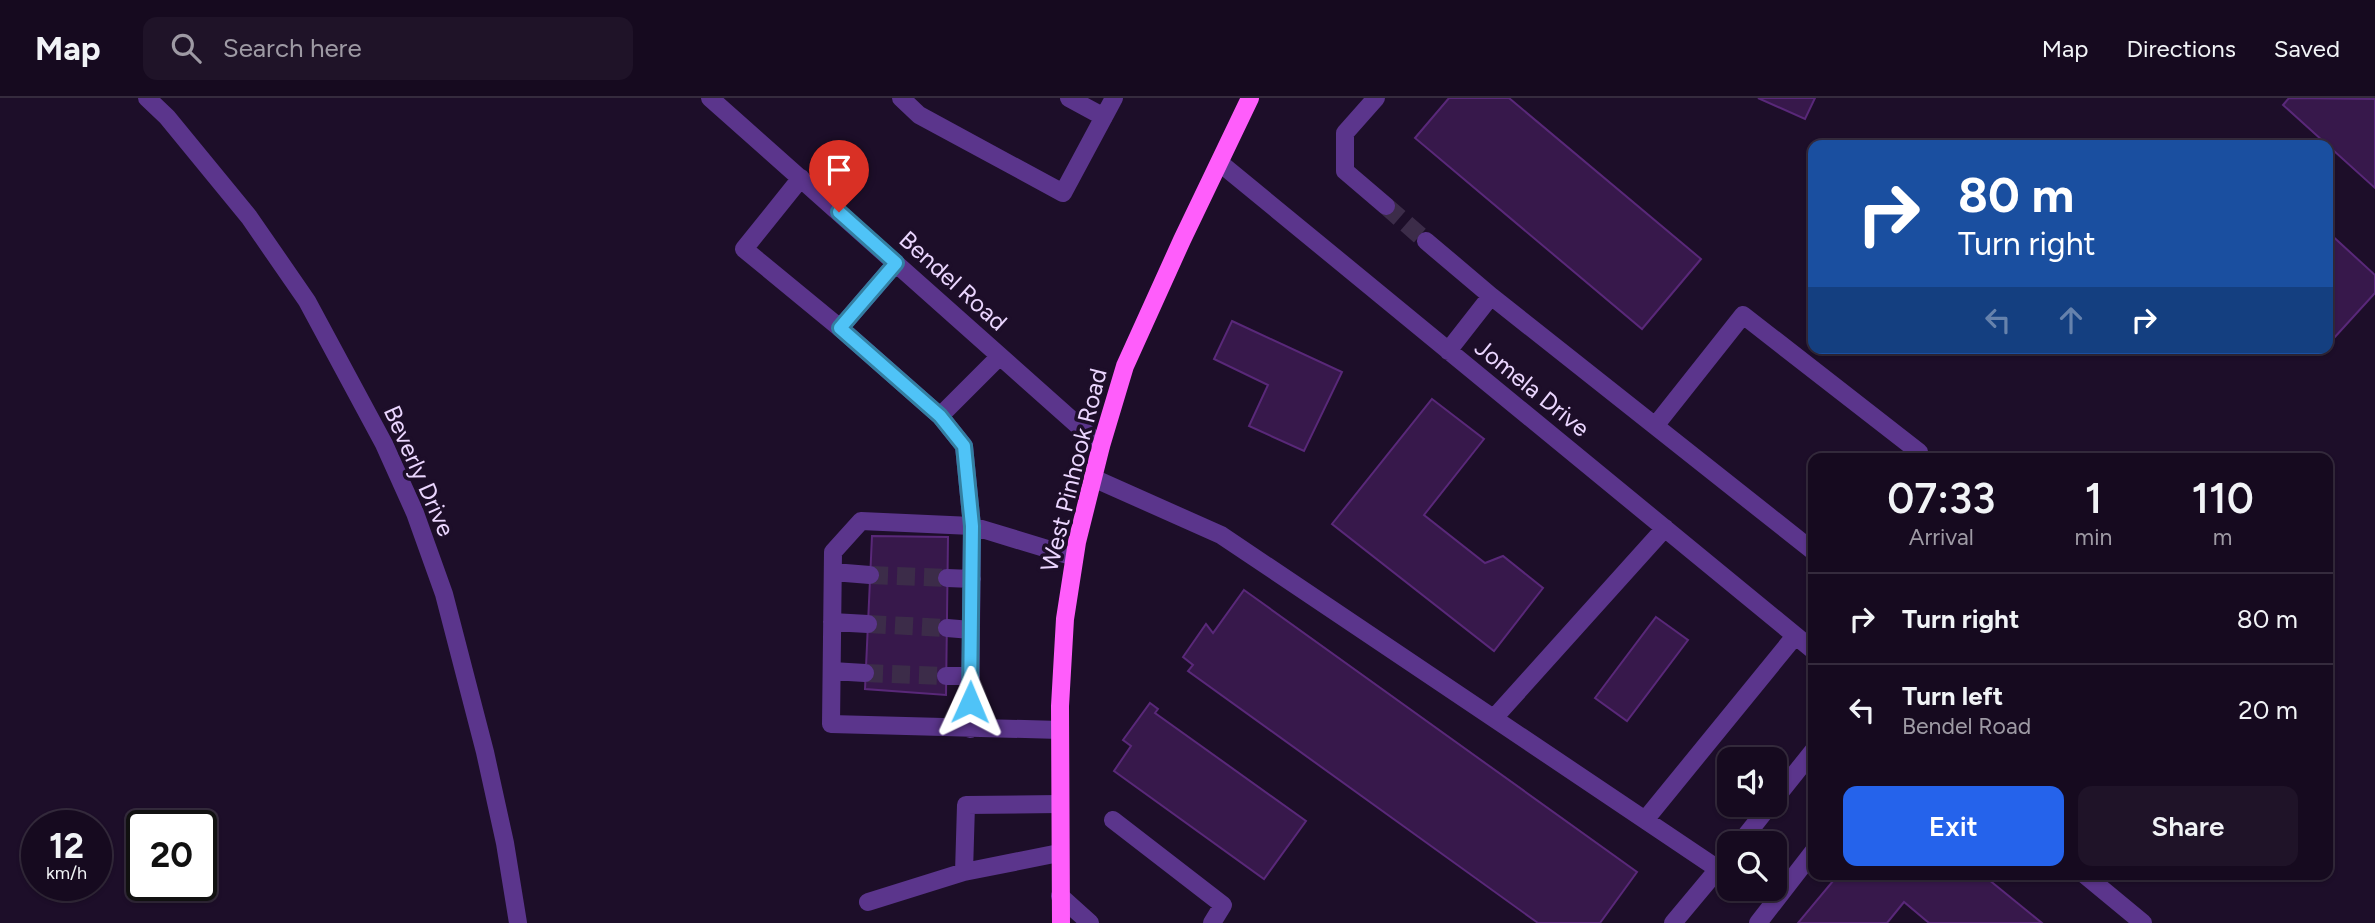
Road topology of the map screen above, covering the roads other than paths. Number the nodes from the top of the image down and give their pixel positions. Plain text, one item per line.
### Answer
1 (147, 98) edge
2 (901, 98) edge
3 (1069, 98) edge
4 (1114, 98) edge
5 (1250, 98) edge
6 (1376, 98) edge
7 (717, 101) edge
8 (1104, 117) junction
9 (1220, 163) junction
10 (801, 178) junction
11 (1386, 206) tunnel mouth
12 (1426, 241) tunnel mouth
13 (896, 263) junction
14 (1491, 296) junction
15 (840, 328) junction
16 (1448, 351) junction
17 (1000, 356) junction
18 (940, 416) junction
19 (1655, 426) junction
20 (1101, 446) junction
21 (1918, 453) edge
22 (1093, 478) junction
23 (972, 526) junction
24 (1665, 528) junction
25 (1808, 547) edge
26 (1074, 557) junction
27 (833, 572) junction
28 (870, 575) tunnel mouth
29 (947, 578) tunnel mouth
30 (972, 579) junction
31 (832, 622) junction
32 (868, 624) tunnel mouth
33 (947, 628) tunnel mouth
34 (971, 630) junction
35 (1796, 636) junction
36 (1808, 646) edge
37 (832, 671) junction
38 (865, 673) tunnel mouth
39 (946, 676) tunnel mouth
40 (971, 676) junction
41 (1494, 718) junction
42 (970, 729) junction
43 (1060, 730) junction
44 (1808, 757) edge
45 (1787, 784) edge
46 (1060, 804) junction
47 (1760, 817) edge
48 (1113, 820) dead end
49 (1645, 820) junction
50 (1749, 831) edge
51 (1059, 853) junction
52 (1717, 858) edge
53 (1808, 858) edge
54 (1717, 870) edge
55 (964, 872) junction
56 (2091, 880) edge
57 (1060, 896) junction
58 (868, 902) dead end
59 (2138, 921) edge
60 (518, 923) edge
61 (1061, 923) edge
62 (1090, 923) edge
63 (1212, 923) edge
64 (1673, 923) edge
65 (1758, 923) edge

1 - 60 street, Beverly Drive
2 - 8 street
3 - 8 street
4 - 8 street
5 - 9 main road, West Pinhook Road
6 - 11 street
7 - 10 street, Bendel Road
9 - 16 street, Jomela Drive
9 - 20 main road, West Pinhook Road
10 - 13 street, Bendel Road
10 - 15 street
12 - 14 street
13 - 15 street
13 - 17 street, Bendel Road
14 - 16 street
14 - 19 street
15 - 18 street
16 - 24 street, Jomela Drive
17 - 18 street
17 - 20 street, Bendel Road
18 - 23 street
19 - 21 street
19 - 25 street
20 - 22 main road, West Pinhook Road
22 - 26 main road, West Pinhook Road
22 - 41 street
23 - 26 street
23 - 27 street
23 - 30 street
24 - 35 street, Jomela Drive
24 - 41 street
26 - 43 main road, West Pinhook Road
27 - 28 street
27 - 31 street
29 - 30 street
30 - 34 street
31 - 32 street
31 - 37 street
33 - 34 street
34 - 40 street
35 - 36 street, Jomela Drive
35 - 49 street
37 - 38 street
37 - 42 street
39 - 40 street
40 - 42 street
41 - 49 street
42 - 43 street
43 - 46 main road, West Pinhook Road
44 - 45 street
46 - 51 main road, West Pinhook Road
46 - 55 street
47 - 50 street
48 - 63 street
49 - 52 street
51 - 55 street
51 - 57 main road, West Pinhook Road
53 - 65 street
54 - 64 street
55 - 58 street
56 - 59 street
57 - 61 main road, West Pinhook Road
57 - 62 street

